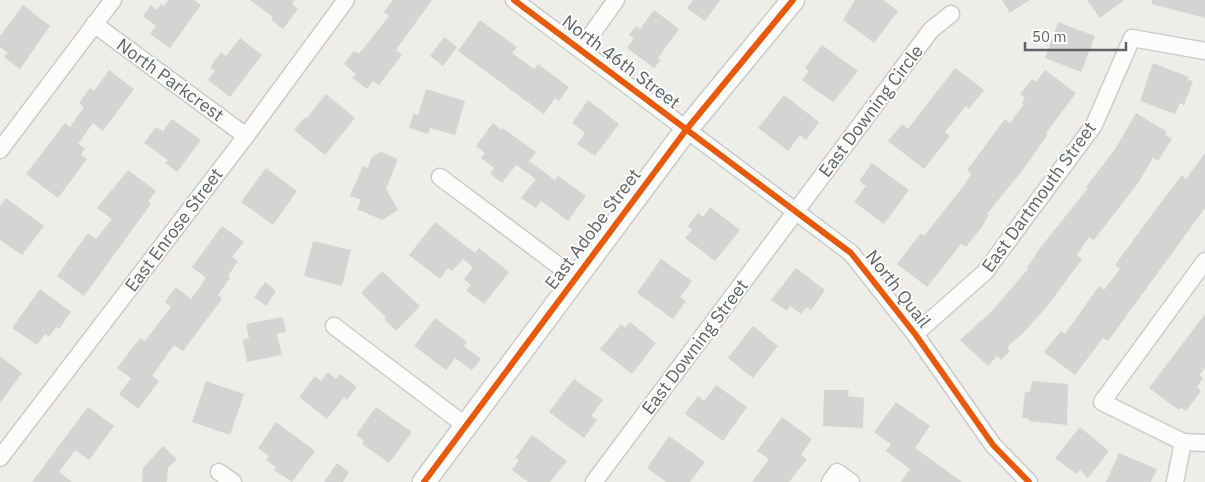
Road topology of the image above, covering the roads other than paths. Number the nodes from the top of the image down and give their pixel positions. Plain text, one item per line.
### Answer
1 (113, 0) edge
2 (346, 0) edge
3 (514, 0) edge
4 (616, 0) edge
5 (793, 0) edge
6 (951, 14) dead end
7 (94, 24) junction
8 (581, 49) junction
9 (1205, 51) edge
10 (686, 130) junction
11 (246, 136) junction
12 (0, 150) edge
13 (440, 177) dead end
14 (795, 213) junction
15 (1205, 261) edge
16 (575, 278) junction
17 (334, 326) dead end
18 (915, 334) junction
19 (466, 426) junction
20 (1183, 442) junction
21 (1205, 443) edge
22 (0, 458) edge
23 (219, 472) dead end
24 (834, 477) edge
25 (233, 482) edge
26 (424, 482) edge
27 (594, 482) edge
28 (851, 482) edge
29 (1029, 482) edge
30 (1176, 482) edge

1 - 7 street
2 - 11 street, East Enrose Street
3 - 8 street, North 46th Street
4 - 8 street
5 - 10 street, East Adobe Street
6 - 14 street, East Downing Circle
7 - 11 street, North Parkcrest
7 - 12 street
8 - 10 street, North 46th Street
9 - 18 street, East Dartmouth Street
10 - 14 street, North Quail
10 - 16 street, East Adobe Street
11 - 22 street, East Enrose Street
13 - 16 street
14 - 18 street, North Quail
14 - 27 street, East Downing Street
15 - 20 street
16 - 19 street, East Adobe Street
17 - 19 street
18 - 29 street, North Quail
19 - 26 street, East Adobe Street
20 - 21 street
20 - 30 street
23 - 25 street
24 - 28 street

